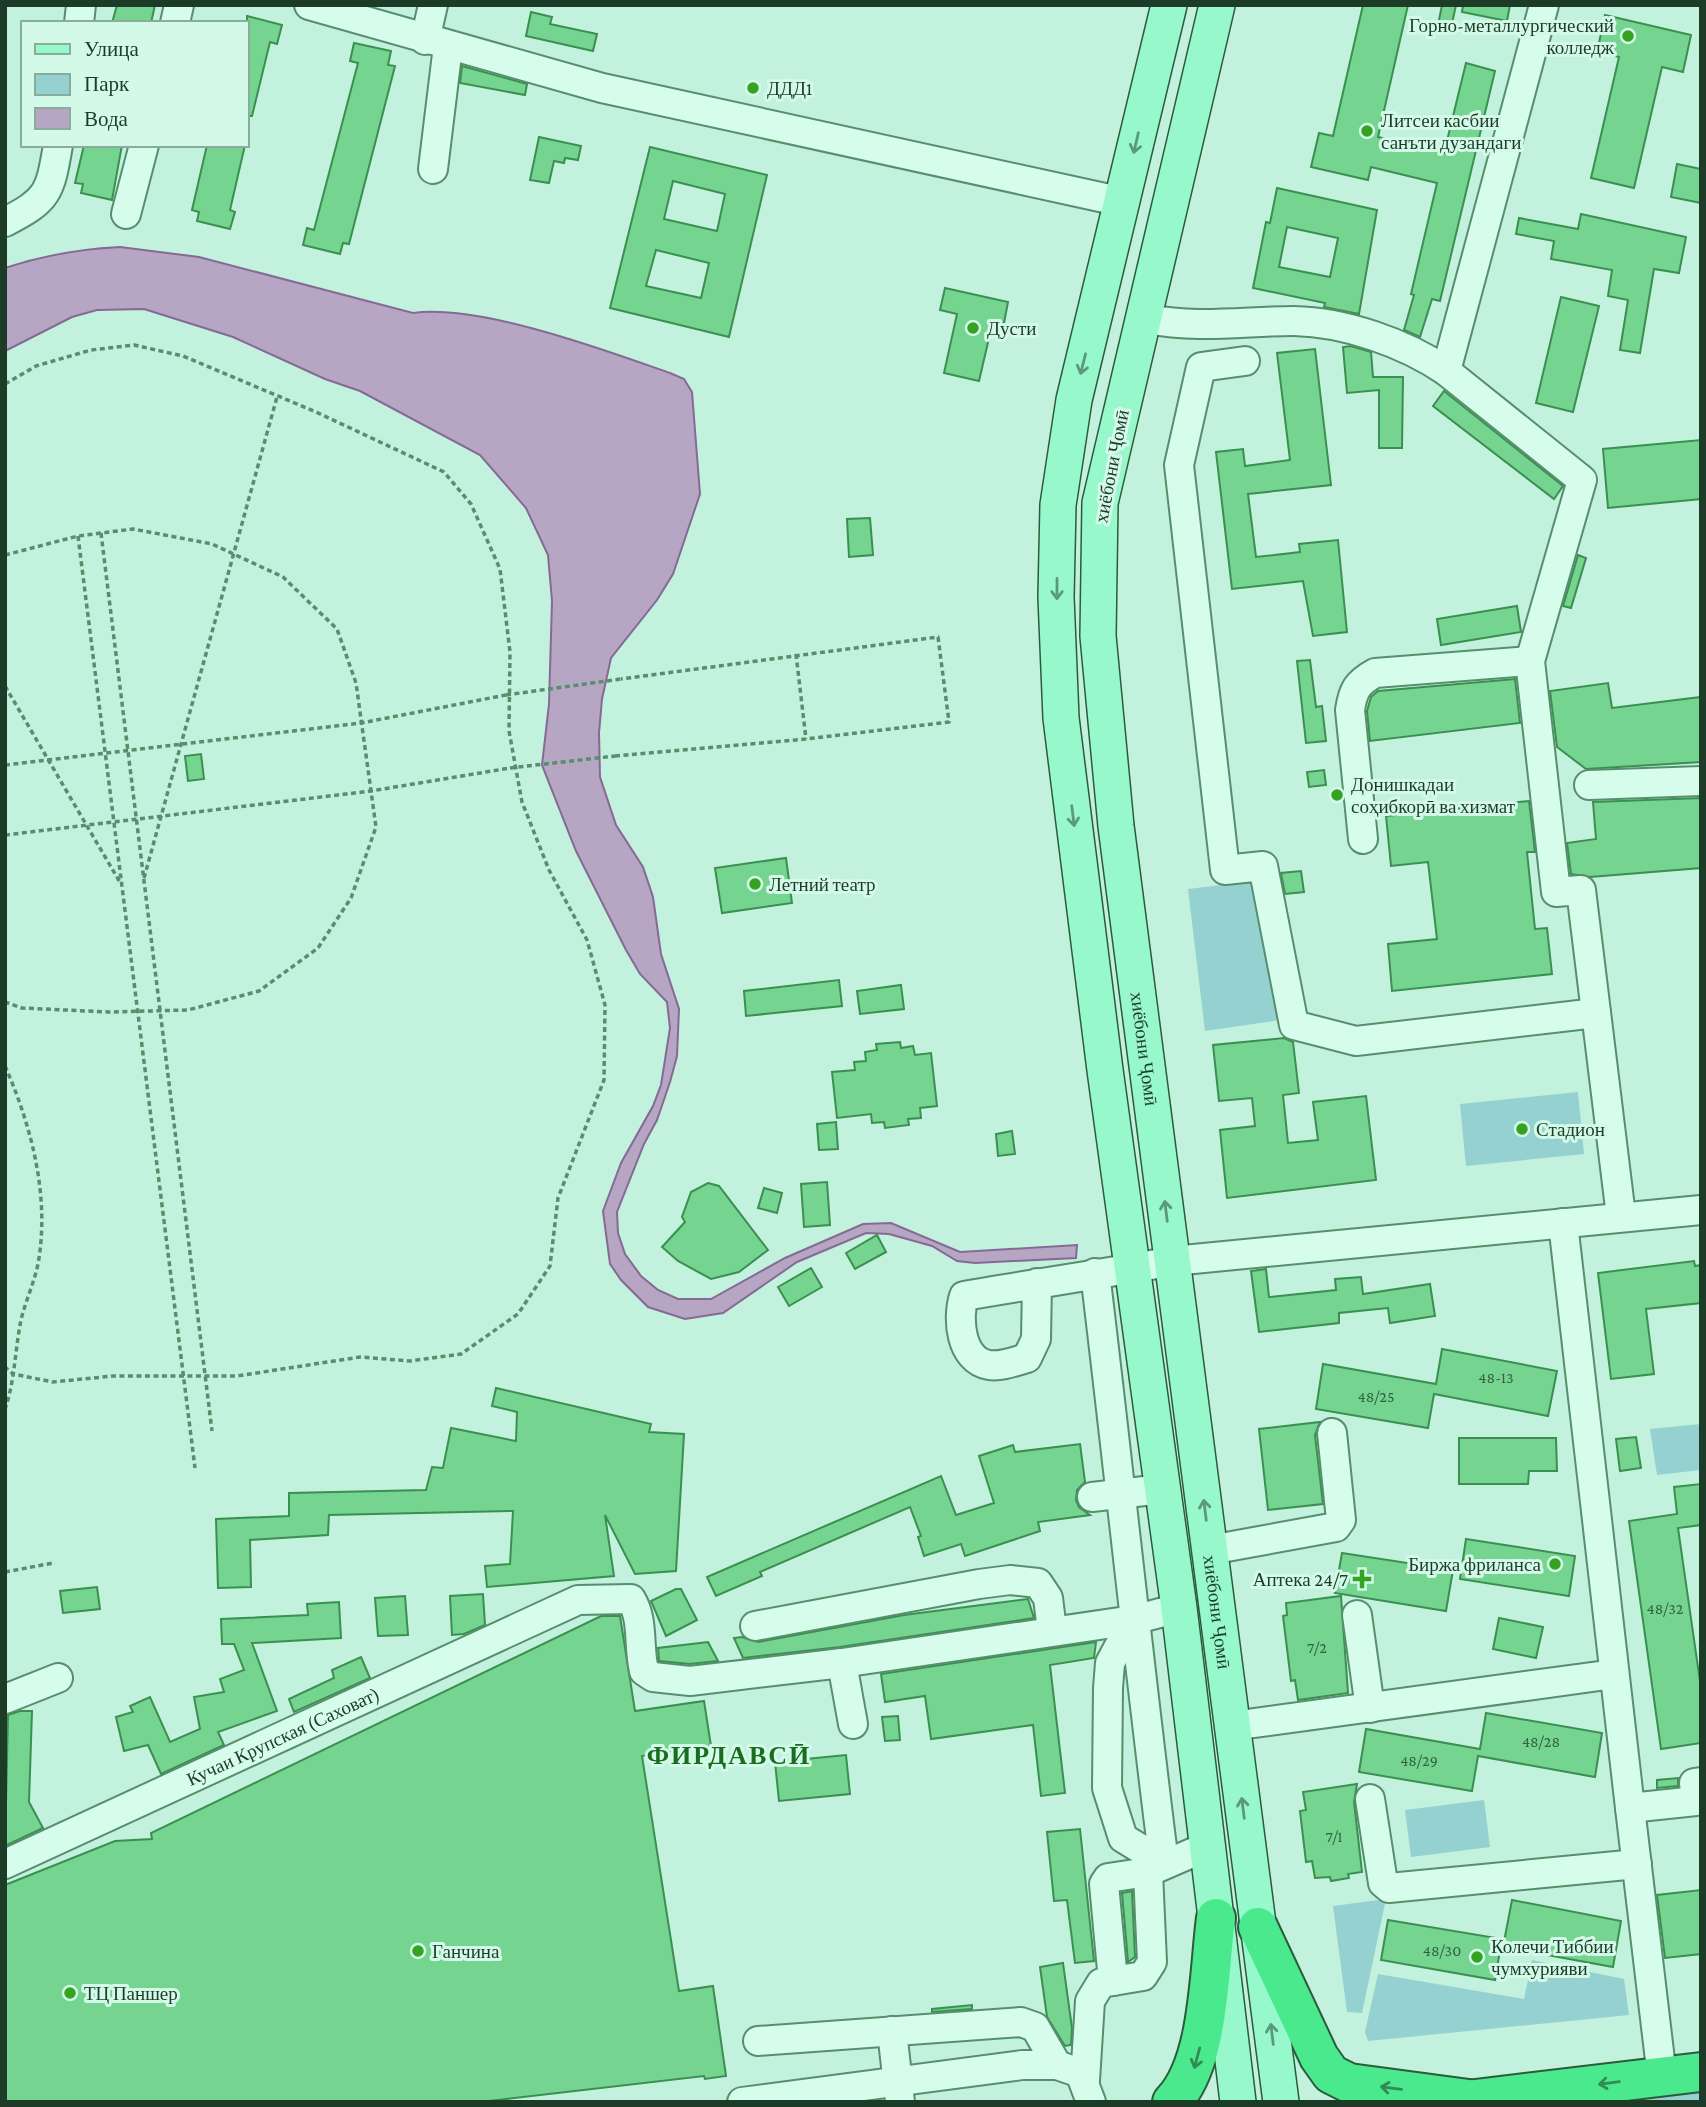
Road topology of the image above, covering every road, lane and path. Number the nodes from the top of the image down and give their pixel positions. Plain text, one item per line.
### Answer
1 (309, 5) edge
2 (433, 5) edge
3 (1169, 5) edge
4 (1217, 5) edge
5 (1544, 5) edge
6 (367, 14) edge
7 (437, 43) junction
8 (1149, 85) junction
9 (1194, 99) junction
10 (58, 147) edge
11 (143, 147) edge
12 (433, 169) dead end
13 (1123, 202) junction
14 (126, 214) dead end
15 (5, 222) edge
16 (1149, 319) dead end
17 (1245, 361) dead end
18 (1446, 371) junction
19 (5, 384) edge
20 (277, 397) junction
21 (101, 533) junction
22 (78, 536) junction
23 (233, 554) junction
24 (5, 555) edge
25 (796, 654) junction
26 (1530, 661) junction
27 (5, 686) edge
28 (361, 723) junction
29 (806, 739) junction
30 (181, 745) junction
31 (128, 751) junction
32 (105, 753) junction
33 (48, 760) junction
34 (5, 765) edge
35 (1701, 781) edge
36 (1589, 785) dead end
37 (371, 791) junction
38 (161, 817) junction
39 (136, 820) junction
40 (114, 822) junction
41 (87, 825) junction
42 (5, 835) edge
43 (1363, 839) dead end
44 (143, 880) junction
45 (122, 885) junction
46 (5, 1002) edge
47 (138, 1011) junction
48 (160, 1011) junction
49 (1596, 1013) junction
50 (5, 1066) edge
51 (1701, 1210) edge
52 (1620, 1216) junction
53 (1563, 1223) junction
54 (1173, 1261) junction
55 (1132, 1269) junction
56 (1095, 1273) junction
57 (1037, 1283) dead end
58 (5, 1367) edge
59 (13, 1374) junction
60 (183, 1376) junction
61 (206, 1376) junction
62 (5, 1409) edge
63 (212, 1431) dead end
64 (1332, 1433) dead end
65 (195, 1468) dead end
66 (1162, 1489) junction
67 (1122, 1496) junction
68 (1092, 1497) dead end
69 (1210, 1550) junction
70 (53, 1563) dead end
71 (5, 1572) edge
72 (1179, 1608) junction
73 (1357, 1615) dead end
74 (1133, 1620) junction
75 (755, 1626) dead end
76 (1052, 1630) junction
77 (842, 1663) junction
78 (1614, 1674) junction
79 (58, 1678) dead end
80 (5, 1699) edge
81 (1370, 1708) junction
82 (853, 1724) dead end
83 (1232, 1726) junction
84 (1701, 1782) edge
85 (1370, 1798) dead end
86 (1630, 1808) junction
87 (1208, 1846) junction
88 (5, 1864) edge
89 (1637, 1864) junction
90 (1156, 1868) junction
91 (1216, 1917) junction
92 (1258, 1927) junction
93 (1113, 1981) junction
94 (892, 2031) junction
95 (758, 2041) dead end
96 (1056, 2066) junction
97 (1701, 2072) edge
98 (1662, 2077) junction
99 (1088, 2091) edge
100 (899, 2092) edge
101 (1477, 2101) edge
102 (742, 2102) edge
103 (1172, 2102) edge
104 (1238, 2102) edge
105 (1280, 2102) edge

1 - 6 street
2 - 7 street
3 - 8 main road, хиёбони Ҷомӣ
4 - 9 main road, хиёбони Ҷомӣ
5 - 18 street
6 - 7 street
7 - 12 street
7 - 13 street
8 - 9 main road
8 -> 13 main road, хиёбони Ҷомӣ
54 -> 9 main road, хиёбони Ҷомӣ
10 - 15 street
11 - 14 street
13 -> 55 main road, хиёбони Ҷомӣ
16 - 18 street
17 - 49 street
18 - 26 street
19 - 20 path
20 - 23 path
20 - 61 path
21 - 22 path
21 - 23 path
21 - 31 path
22 - 24 path
22 - 32 path
23 - 28 path
23 - 30 path
25 - 28 path, bridge
25 - 29 path
25 - 29 path
26 - 43 street
26 - 49 street
27 - 33 path
28 - 30 path
28 - 37 path
29 - 37 path, bridge
30 - 31 path
30 - 38 path
31 - 32 path
31 - 39 path
32 - 33 path
32 - 40 path
33 - 34 path
33 - 41 path
35 - 36 street
37 - 38 path
37 - 48 path
38 - 39 path
38 - 44 path
39 - 40 path
39 - 44 path
40 - 41 path
40 - 45 path
41 - 42 path
41 - 45 path
44 - 48 path
45 - 47 path
46 - 47 path
47 - 48 path
47 - 60 path
48 - 61 path
49 - 52 street
50 - 59 path
51 - 52 street
52 - 53 street
53 - 54 street
53 - 78 street
54 - 55 street
69 -> 54 main road, хиёбони Ҷомӣ
55 - 56 street
55 - 66 main road, хиёбони Ҷомӣ
56 - 57 street
56 - 67 street
58 - 59 path
59 - 60 path
59 - 62 path
60 - 61 path
60 - 65 path
61 - 63 path
64 - 69 street
66 - 67 street
66 - 72 main road, хиёбони Ҷомӣ
67 - 68 street
67 - 74 street
69 - 83 main road, хиёбони Ҷомӣ
70 - 71 path
72 - 74 street
72 - 87 main road, хиёбони Ҷомӣ
73 - 81 street
74 - 76 street
74 - 90 street
74 - 90 street
75 - 76 street
76 - 77 street
77 - 82 street
77 - 88 street, Кучаи Крупская (Саховат)
78 - 81 street
78 - 86 street
79 - 80 street
81 - 83 street
92 -> 83 main road, хиёбони Ҷомӣ
84 - 86 street
85 - 89 street
86 - 89 street
87 - 90 street
87 - 91 main road, хиёбони Ҷомӣ
89 - 98 street
90 - 93 street
90 - 93 street
91 -> 103 highway
91 - 104 main road, хиёбони Ҷомӣ
101 -> 92 highway
105 -> 92 main road, хиёбони Ҷомӣ
93 - 99 street
94 - 95 street
94 - 96 street
94 - 100 street
96 - 99 street
96 - 100 street
97 - 98 highway
98 -> 101 highway
100 - 102 street

